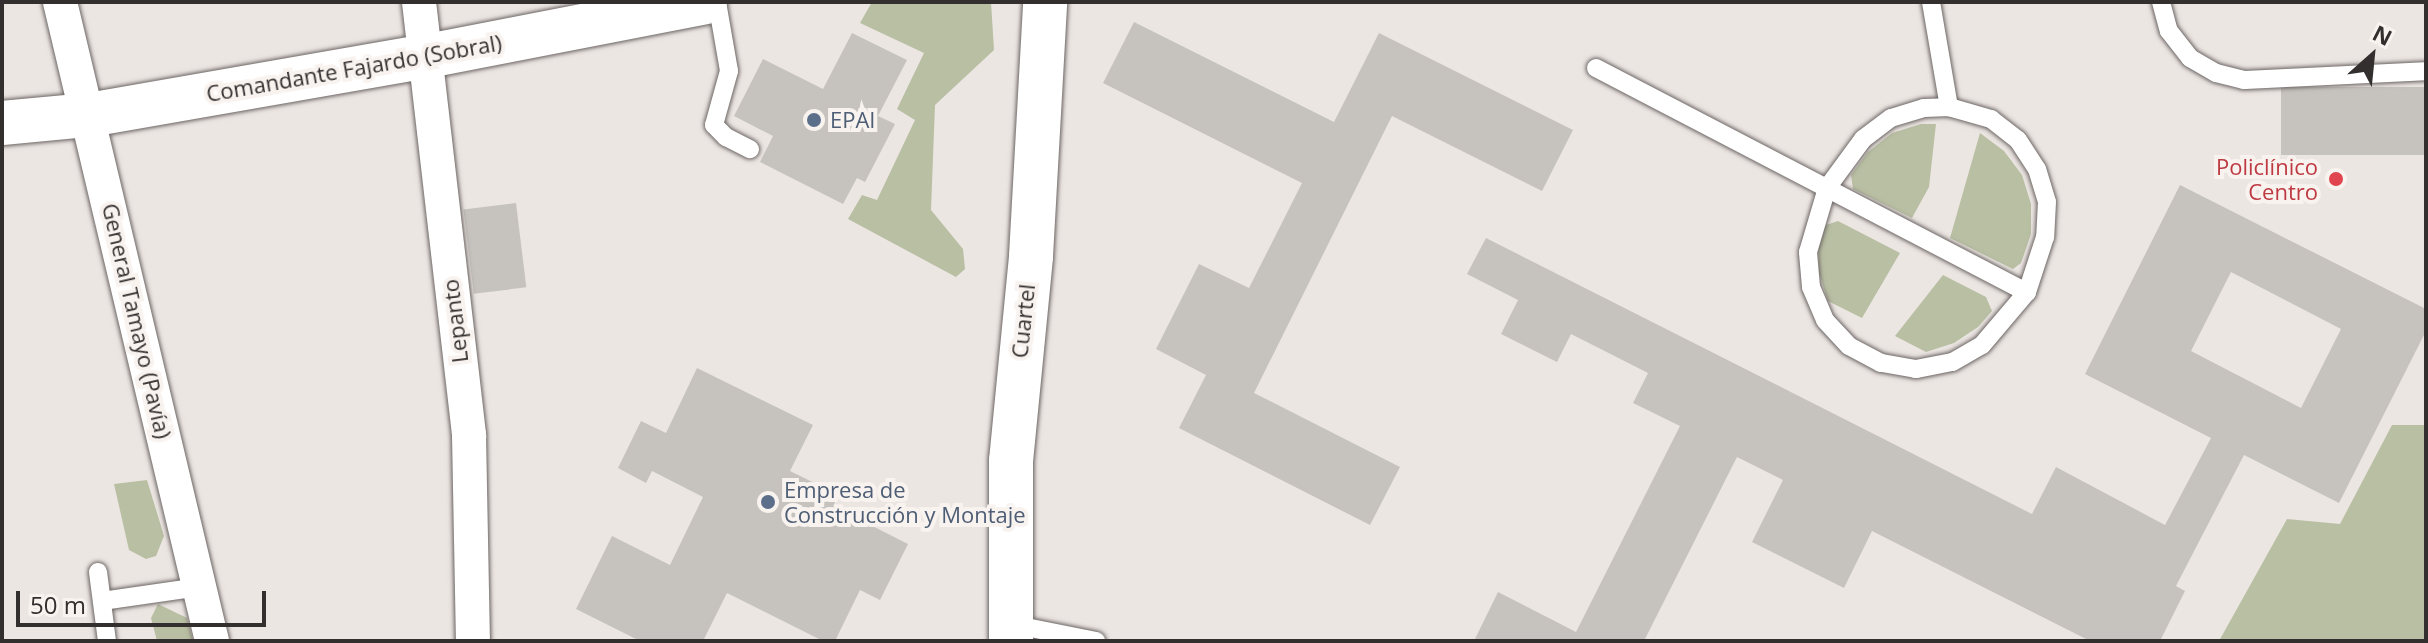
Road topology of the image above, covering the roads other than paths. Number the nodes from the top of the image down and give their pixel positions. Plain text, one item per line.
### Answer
1 (60, 2) edge
2 (419, 2) edge
3 (717, 2) edge
4 (1045, 2) edge
5 (1931, 2) edge
6 (2161, 2) edge
7 (683, 4) edge
8 (423, 57) junction
9 (1596, 68) dead end
10 (2426, 71) edge
11 (1949, 107) junction
12 (89, 115) junction
13 (2, 123) edge
14 (750, 149) dead end
15 (1827, 188) junction
16 (2027, 292) junction
17 (98, 572) dead end
18 (199, 587) junction
19 (102, 601) junction
20 (1011, 632) edge
21 (107, 641) edge
22 (212, 641) edge
23 (473, 641) edge
24 (1096, 641) edge

1 - 12 street, General Tamayo (Pavía)
2 - 8 street, Lepanto
3 - 14 lane
4 - 20 main road, Cuartel
5 - 11 lane
6 - 10 lane
7 - 8 main road, Comandante Fajardo (Sobral)
8 - 12 main road, Comandante Fajardo (Sobral)
8 - 23 street, Lepanto
9 - 15 lane
11 - 15 lane
11 - 16 lane
12 - 13 main road, Comandante Fajardo (Sobral)
12 - 18 street, General Tamayo (Pavía)
15 - 16 lane
15 - 16 lane
17 - 19 lane
18 - 19 lane
18 - 22 street, General Tamayo (Pavía)
19 - 21 lane
20 - 24 lane

